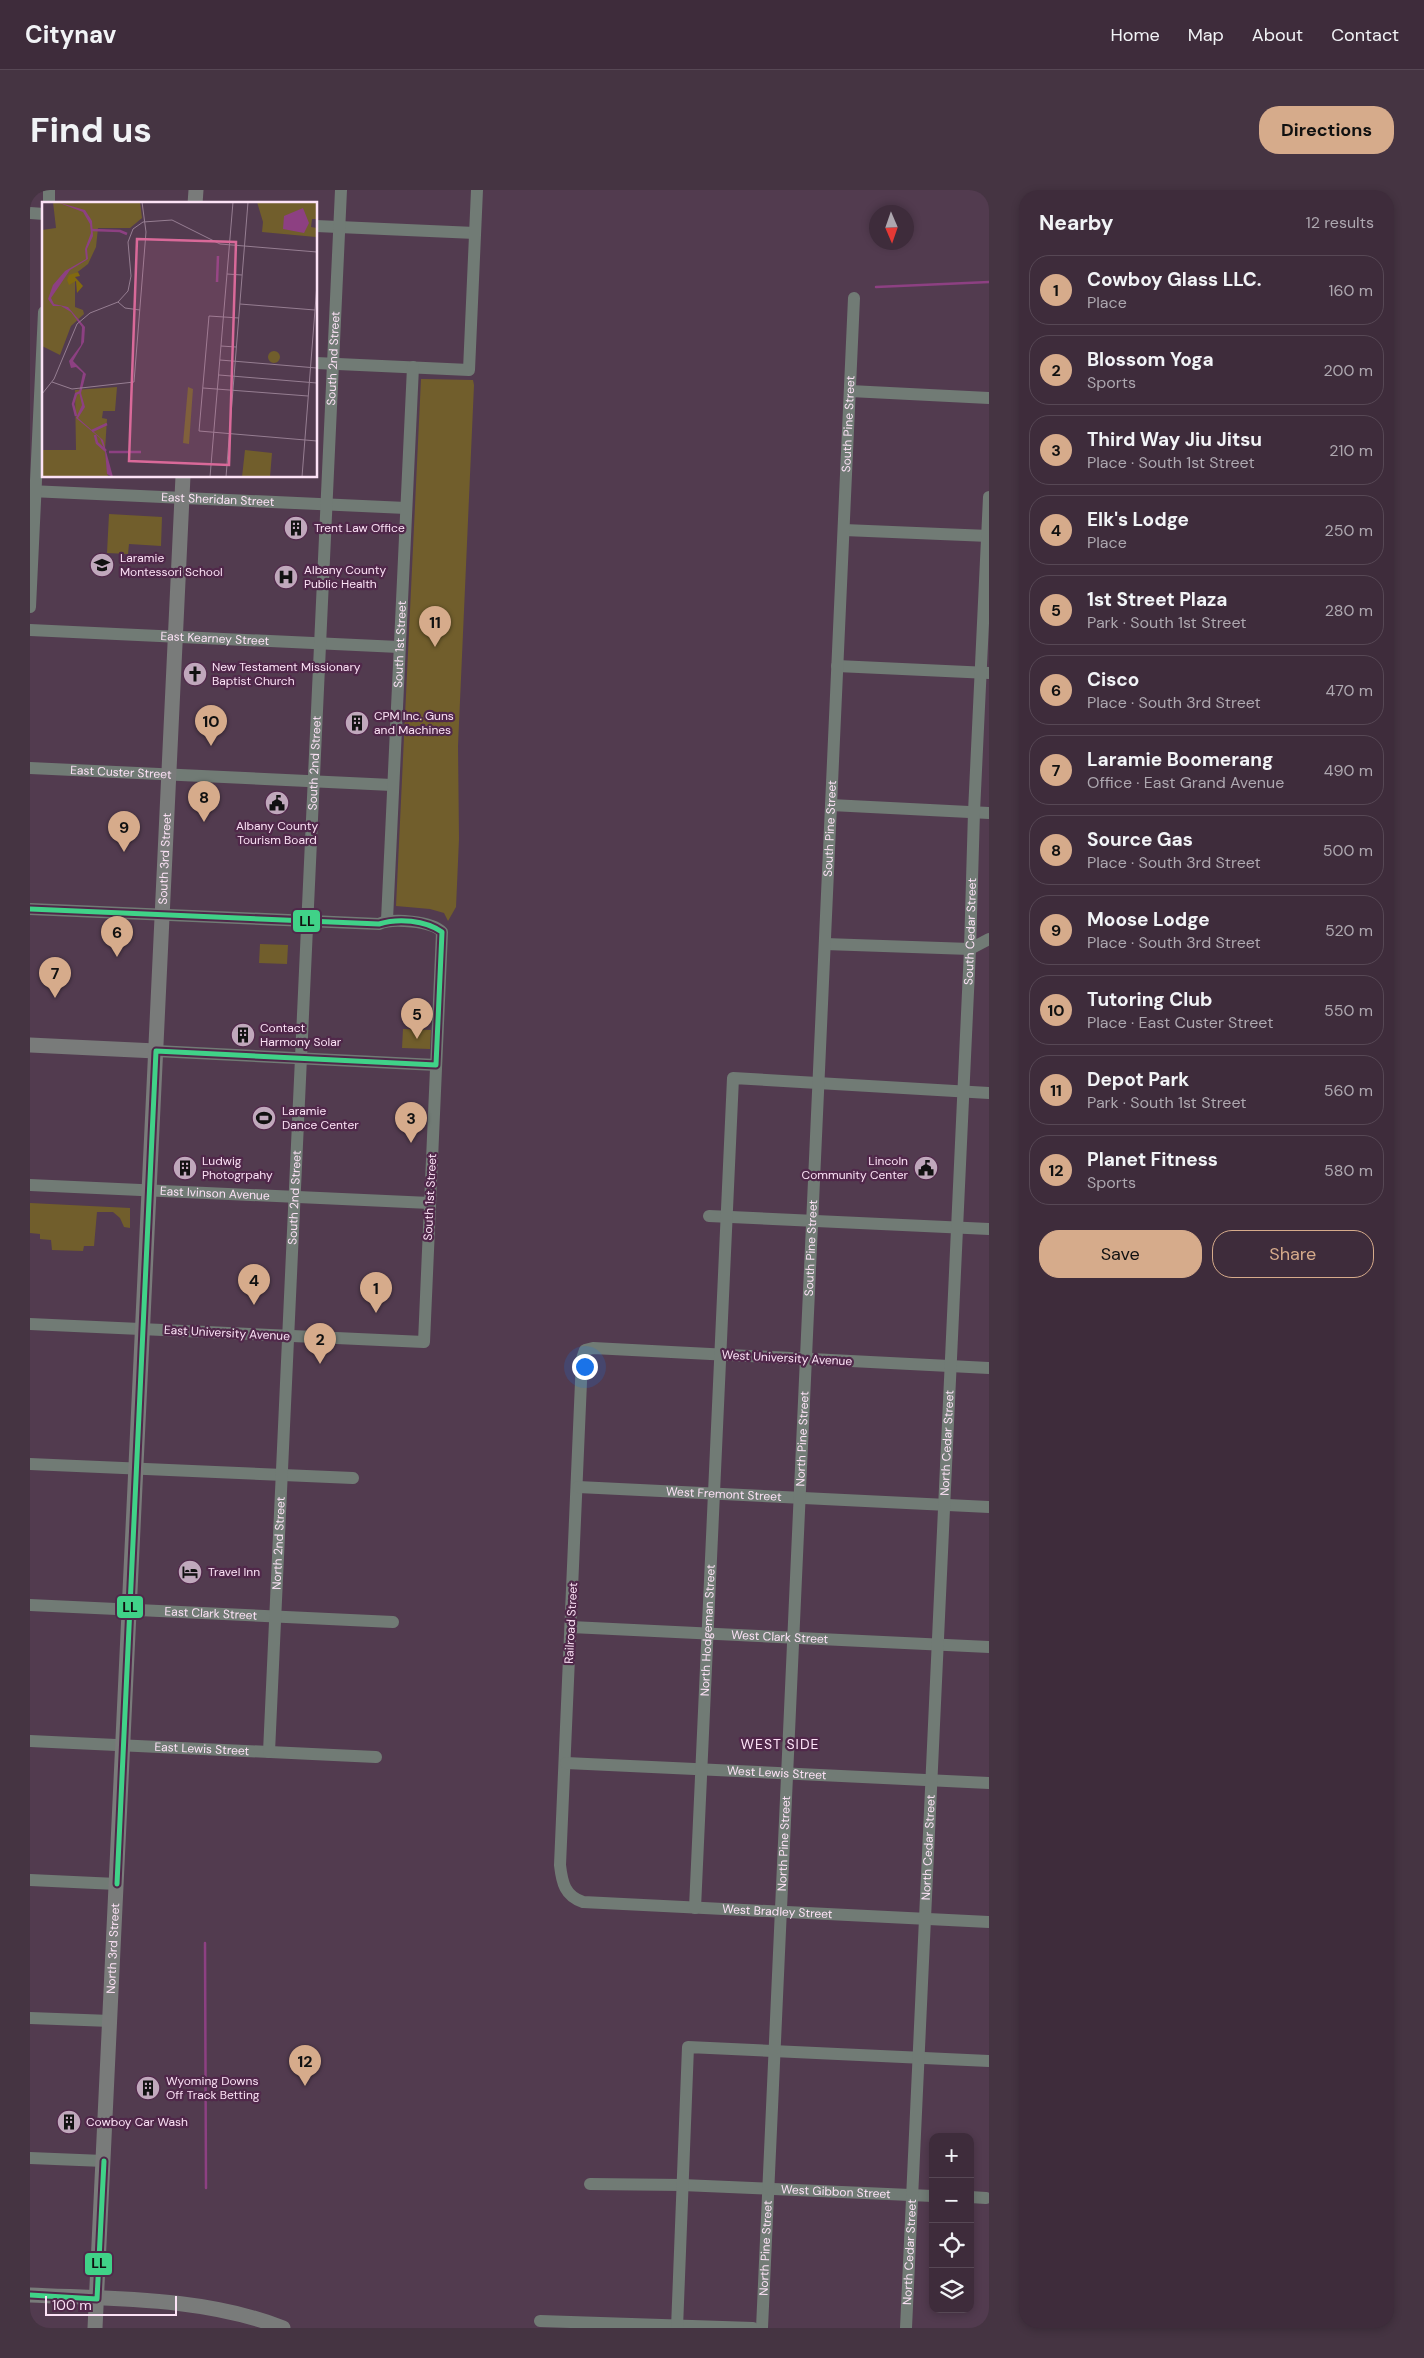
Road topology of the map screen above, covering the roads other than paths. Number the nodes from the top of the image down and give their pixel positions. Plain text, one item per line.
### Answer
1 (341, 190) edge
2 (477, 190) edge
3 (318, 226) edge
4 (339, 227) junction
5 (476, 233) junction
6 (854, 298) dead end
7 (42, 328) edge
8 (39, 352) edge
9 (318, 364) edge
10 (333, 364) junction
11 (413, 367) junction
12 (850, 391) junction
13 (989, 398) edge
14 (183, 478) edge
15 (33, 491) edge
16 (989, 497) edge
17 (182, 498) junction
18 (326, 504) junction
19 (406, 508) junction
20 (844, 530) junction
21 (988, 536) edge
22 (30, 608) edge
23 (30, 630) edge
24 (175, 637) junction
25 (320, 643) junction
26 (399, 647) junction
27 (837, 666) junction
28 (985, 673) edge
29 (30, 768) edge
30 (169, 774) junction
31 (313, 781) junction
32 (392, 785) junction
33 (831, 805) junction
34 (974, 812) junction
35 (989, 813) edge
36 (30, 908) edge
37 (162, 915) junction
38 (387, 920) junction
39 (307, 921) junction
40 (989, 939) edge
41 (825, 944) junction
42 (970, 949) junction
43 (30, 1045) edge
44 (156, 1051) junction
45 (300, 1058) junction
46 (436, 1065) junction
47 (818, 1084) junction
48 (963, 1091) junction
49 (989, 1093) edge
50 (30, 1185) edge
51 (149, 1190) junction
52 (294, 1197) junction
53 (430, 1203) junction
54 (709, 1216) dead end
55 (726, 1216) junction
56 (813, 1221) junction
57 (958, 1228) junction
58 (989, 1229) edge
59 (30, 1324) edge
60 (143, 1329) junction
61 (288, 1336) junction
62 (424, 1342) joint
63 (585, 1350) joint
64 (720, 1355) junction
65 (806, 1359) junction
66 (950, 1366) junction
67 (989, 1368) edge
68 (30, 1464) edge
69 (136, 1468) junction
70 (281, 1475) junction
71 (353, 1478) dead end
72 (578, 1487) junction
73 (714, 1493) junction
74 (798, 1498) junction
75 (944, 1505) junction
76 (989, 1507) edge
77 (30, 1605) edge
78 (130, 1609) junction
79 (274, 1616) junction
80 (393, 1622) dead end
81 (571, 1627) junction
82 (708, 1633) junction
83 (792, 1637) junction
84 (938, 1644) junction
85 (989, 1647) edge
86 (30, 1741) edge
87 (124, 1745) junction
88 (270, 1752) junction
89 (376, 1757) dead end
90 (566, 1763) junction
91 (701, 1770) junction
92 (786, 1774) junction
93 (931, 1781) junction
94 (989, 1783) edge
95 (30, 1880) edge
96 (117, 1884) junction
97 (568, 1894) joint
98 (695, 1908) junction
99 (780, 1912) junction
100 (925, 1920) junction
101 (989, 1922) edge
102 (30, 2018) edge
103 (110, 2021) junction
104 (775, 2050) junction
105 (918, 2057) junction
106 (989, 2061) edge
107 (30, 2158) edge
108 (104, 2161) junction
109 (590, 2184) dead end
110 (682, 2185) junction
111 (768, 2188) junction
112 (912, 2195) junction
113 (929, 2196) edge
114 (974, 2197) edge
115 (986, 2198) dead end
116 (30, 2295) edge
117 (97, 2299) junction
118 (540, 2321) dead end
119 (677, 2327) edge
120 (95, 2328) edge
121 (283, 2328) edge
122 (753, 2328) edge
123 (762, 2328) edge
124 (906, 2328) edge

1 - 4 street, South 2nd Street
2 - 5 street
3 - 4 street
4 - 5 street
4 - 10 street, South 2nd Street
5 - 11 street
6 - 12 street, South Pine Street
7 - 8 street
8 - 15 street
9 - 10 street
10 - 11 street
10 - 18 street, South 2nd Street
11 - 19 street, South 1st Street
12 - 13 street
12 - 20 street, South Pine Street
14 - 17 main road, South 3rd Street
15 - 17 street, East Sheridan Street
15 - 22 street
16 - 21 street, South Cedar Street
17 - 18 street, East Sheridan Street
17 - 24 main road, South 3rd Street
18 - 19 street, East Sheridan Street
18 - 25 street, South 2nd Street
19 - 26 street, South 1st Street
20 - 21 street
20 - 27 street, South Pine Street
21 - 28 street, South Cedar Street
23 - 24 street, East Kearney Street
24 - 25 street, East Kearney Street
24 - 30 main road, South 3rd Street
25 - 26 street, East Kearney Street
25 - 31 street, South 2nd Street
26 - 32 street, South 1st Street
27 - 28 street
27 - 33 street, South Pine Street
28 - 34 street, South Cedar Street
29 - 30 street, East Custer Street
30 - 31 street, East Custer Street
30 - 37 main road, South 3rd Street
31 - 32 street, East Custer Street
31 - 39 street, South 2nd Street
32 - 38 street, South 1st Street
33 - 34 street
33 - 41 street, South Pine Street
34 - 35 street
34 - 42 street, South Cedar Street
36 - 37 street
37 - 39 street
37 - 44 main road, South 3rd Street
38 - 39 street
38 - 46 street, South 1st Street
39 - 45 street, South 2nd Street
40 - 42 street
41 - 42 street
41 - 47 street, South Pine Street
42 - 48 street, South Cedar Street
43 - 44 main road
44 - 45 street
44 - 51 main road, South 3rd Street
45 - 46 street
45 - 52 street, South 2nd Street
46 - 53 street, South 1st Street
47 - 48 street
47 - 55 street, North Hodgeman Street
47 - 56 street, South Pine Street
48 - 49 street
48 - 57 street, South Cedar Street
50 - 51 street, East Ivinson Avenue
51 - 52 street, East Ivinson Avenue
51 - 60 main road, South 3rd Street
52 - 53 street, East Ivinson Avenue
52 - 61 street, South 2nd Street
53 - 62 street, South 1st Street
54 - 55 street
55 - 56 street
55 - 64 street, North Hodgeman Street
56 - 57 street
56 - 65 street, South Pine Street
57 - 58 street
57 - 66 street, South Cedar Street
59 - 60 street, East University Avenue
60 - 61 street, East University Avenue
60 - 69 main road, North 3rd Street
61 - 62 street, East University Avenue
61 - 70 street, North 2nd Street
63 - 64 street, West University Avenue
63 - 72 street, Railroad Street
64 - 65 street, West University Avenue
64 - 73 street, North Hodgeman Street
65 - 66 street, West University Avenue
65 - 74 street, North Pine Street
66 - 67 street, West University Avenue
66 - 75 street, North Cedar Street
68 - 69 street
69 - 70 street
69 - 78 main road, North 3rd Street
70 - 71 street
70 - 79 street, North 2nd Street
72 - 73 street, West Fremont Street
72 - 81 street, Railroad Street
73 - 74 street, West Fremont Street
73 - 82 street, North Hodgeman Street
74 - 75 street, West Fremont Street
74 - 83 street, North Pine Street
75 - 76 street, West Fremont Street
75 - 84 street, North Cedar Street
77 - 78 street, East Clark Street
78 - 79 street, East Clark Street
78 - 87 main road, North 3rd Street
79 - 80 street, East Clark Street
79 - 88 street, North 2nd Street
81 - 82 street, West Clark Street
81 - 90 street, Railroad Street
82 - 83 street, West Clark Street
82 - 91 street, North Hodgeman Street
83 - 84 street, West Clark Street
83 - 92 street, North Pine Street
84 - 85 street, West Clark Street
84 - 93 street, North Cedar Street
86 - 87 street, East Lewis Street
87 - 88 street, East Lewis Street
87 - 96 main road, North 3rd Street
88 - 89 street, East Lewis Street
90 - 91 street, West Lewis Street
90 - 97 street, Railroad Street
91 - 92 street, West Lewis Street
91 - 98 street, North Hodgeman Street
92 - 93 street, West Lewis Street
92 - 99 street, North Pine Street
93 - 94 street, West Lewis Street
93 - 100 street, North Cedar Street
95 - 96 street
96 - 103 main road, North 3rd Street
97 - 98 street, West Bradley Street
98 - 99 street, West Bradley Street
99 - 100 street, West Bradley Street
99 - 104 street, North Pine Street
100 - 101 street, West Bradley Street
100 - 105 street, North Cedar Street
102 - 103 street
103 - 108 main road, North 3rd Street
104 - 105 street
104 - 110 street
104 - 111 street, North Pine Street
105 - 106 street
105 - 112 street, North Cedar Street
107 - 108 street
108 - 117 main road, North 3rd Street
109 - 110 street, West Gibbon Street
110 - 111 street, West Gibbon Street
110 - 119 street
111 - 112 street, West Gibbon Street
111 - 123 street, North Pine Street
112 - 113 street, West Gibbon Street
112 - 124 street, North Cedar Street
114 - 115 street
116 - 117 main road
117 - 120 main road, North 3rd Street
117 - 121 main road
118 - 119 street
119 - 122 street

